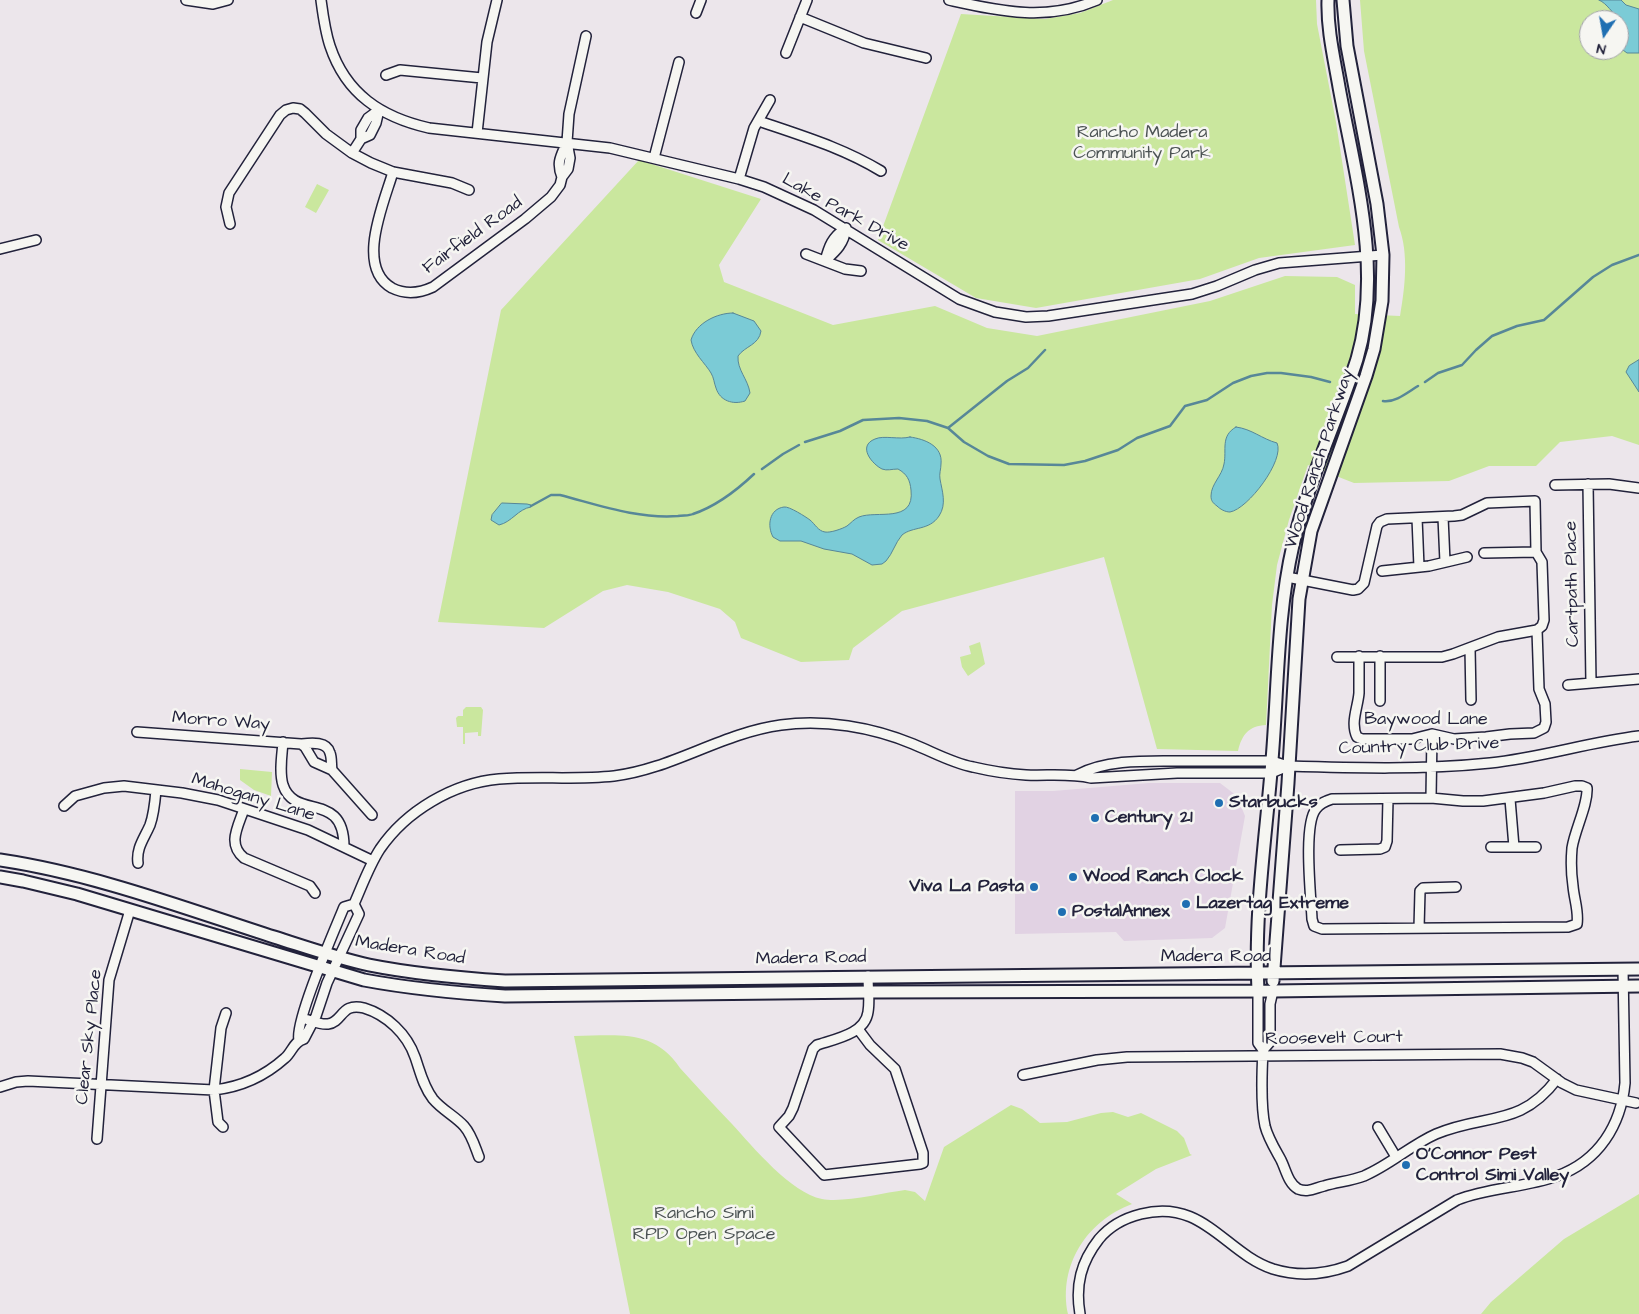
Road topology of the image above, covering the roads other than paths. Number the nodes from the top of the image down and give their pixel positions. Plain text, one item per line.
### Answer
1 (186, 0) edge
2 (228, 0) edge
3 (321, 0) edge
4 (497, 0) edge
5 (701, 0) edge
6 (807, 0) edge
7 (948, 0) edge
8 (1097, 0) edge
9 (1328, 0) edge
10 (1343, 0) edge
11 (696, 13) dead end
12 (800, 17) junction
13 (586, 36) dead end
14 (786, 53) dead end
15 (926, 58) dead end
16 (679, 62) dead end
17 (386, 75) dead end
18 (482, 78) junction
19 (770, 100) dead end
20 (379, 110) junction
21 (759, 121) junction
22 (477, 133) junction
23 (568, 142) junction
24 (352, 153) junction
25 (654, 158) junction
26 (881, 171) dead end
27 (393, 172) junction
28 (739, 179) junction
29 (469, 190) dead end
30 (230, 224) dead end
31 (846, 228) junction
32 (36, 240) dead end
33 (0, 249) edge
34 (806, 254) dead end
35 (1383, 255) junction
36 (1368, 258) junction
37 (825, 261) junction
38 (861, 272) dead end
39 (1588, 484) junction
40 (1555, 485) dead end
41 (1639, 488) edge
42 (1443, 517) junction
43 (1417, 518) junction
44 (1536, 552) junction
45 (1484, 553) dead end
46 (1467, 557) dead end
47 (1444, 562) junction
48 (1419, 567) junction
49 (1382, 571) dead end
50 (1287, 577) junction
51 (1302, 580) junction
52 (1537, 630) junction
53 (1470, 648) junction
54 (1359, 656) junction
55 (1380, 656) junction
56 (1337, 657) dead end
57 (1639, 679) edge
58 (1591, 683) junction
59 (1568, 684) dead end
60 (1470, 700) dead end
61 (1380, 701) dead end
62 (137, 732) dead end
63 (1432, 734) junction
64 (1639, 736) edge
65 (284, 742) junction
66 (302, 744) junction
67 (1288, 766) junction
68 (1272, 767) junction
69 (1431, 767) junction
70 (332, 770) junction
71 (156, 790) junction
72 (1431, 798) junction
73 (1388, 799) junction
74 (1510, 799) junction
75 (64, 806) dead end
76 (244, 809) junction
77 (372, 815) dead end
78 (344, 847) junction
79 (1491, 847) dead end
80 (1514, 847) junction
81 (1536, 847) dead end
82 (1340, 850) dead end
83 (0, 860) edge
84 (373, 861) junction
85 (138, 863) dead end
86 (0, 877) edge
87 (1456, 887) dead end
88 (315, 893) dead end
89 (354, 904) junction
90 (130, 910) junction
91 (1419, 928) junction
92 (325, 953) junction
93 (339, 957) junction
94 (319, 968) junction
95 (1624, 969) junction
96 (1639, 969) edge
97 (333, 972) junction
98 (1257, 974) junction
99 (1273, 974) junction
100 (868, 976) junction
101 (1624, 986) junction
102 (1639, 986) edge
103 (1258, 991) junction
104 (1273, 991) junction
105 (868, 992) junction
106 (226, 1013) dead end
107 (302, 1018) junction
108 (313, 1021) junction
109 (858, 1029) junction
110 (298, 1040) junction
111 (1263, 1053) junction
112 (1023, 1075) dead end
113 (1557, 1079) junction
114 (100, 1085) junction
115 (0, 1086) edge
116 (214, 1090) junction
117 (1623, 1101) junction
118 (1636, 1103) dead end
119 (223, 1127) dead end
120 (1378, 1127) dead end
121 (97, 1139) dead end
122 (479, 1157) dead end
123 (1396, 1157) junction
124 (1080, 1314) edge

1 - 2 street
3 - 20 street, Lake Park Drive
4 - 18 street
5 - 11 street
6 - 12 street
7 - 8 street
9 - 36 main road, Wood Ranch Parkway
10 - 35 main road, Wood Ranch Parkway
12 - 14 street
12 - 15 street
13 - 23 street, Fairfield Road
16 - 25 street
17 - 18 street
18 - 22 street
19 - 21 street
20 - 22 street, Lake Park Drive
20 - 24 street
21 - 26 street
21 - 28 street
22 - 23 street, Lake Park Drive
23 - 25 street, Lake Park Drive
23 - 27 street, Fairfield Road
24 - 27 street
24 - 30 street
25 - 28 street, Lake Park Drive
27 - 29 street
28 - 31 street, Lake Park Drive
31 - 36 street, Lake Park Drive
31 - 37 street
32 - 33 street
34 - 37 street
35 - 36 street, Lake Park Drive
35 - 51 main road, Wood Ranch Parkway
36 - 50 main road, Wood Ranch Parkway
37 - 38 street
39 - 40 street
39 - 41 street
39 - 58 street, Cartpath Place
42 - 43 street
42 - 44 street
42 - 47 street
43 - 48 street
43 - 51 street
44 - 45 street
44 - 52 street
46 - 47 street
47 - 48 street
48 - 49 street
50 - 51 street
50 - 68 main road, Wood Ranch Parkway
51 - 67 main road, Wood Ranch Parkway
52 - 53 street
52 - 63 street, Baywood Lane
53 - 55 street
53 - 60 street
54 - 55 street
54 - 56 street
54 - 63 street, Baywood Lane
55 - 61 street, Baywood Lane
57 - 58 street
58 - 59 street
62 - 65 street, Morro Way
63 - 69 street
64 - 69 street, Country Club Drive
65 - 66 street, Morro Way
65 - 78 street
66 - 70 street, Morro Way
66 - 70 street, Morro Way
67 - 68 street, Country Club Drive
67 - 69 street, Country Club Drive
67 - 99 main road, Wood Ranch Parkway
68 - 84 street, Country Club Drive
68 - 98 main road, Wood Ranch Parkway
69 - 72 street
70 - 77 street, Morro Way
71 - 75 street, Mahogany Lane
71 - 76 street, Mahogany Lane
71 - 85 street
72 - 73 street
72 - 74 street
73 - 82 street
73 - 91 street
74 - 80 street
74 - 91 street
76 - 78 street, Mahogany Lane
76 - 88 street
78 - 84 street, Mahogany Lane
79 - 80 street
80 - 81 street
83 - 92 main road, Madera Road
84 - 89 street, Country Club Drive
86 - 90 main road, Madera Road
87 - 91 street
89 - 92 street
89 - 93 street
90 - 94 main road, Madera Road
90 - 114 street, Clear Sky Place
92 - 93 main road, Madera Road
92 - 94 street
93 - 97 street
93 - 100 main road, Madera Road
94 - 97 main road, Madera Road
94 - 107 street
95 - 96 main road, Madera Road
95 - 99 main road, Madera Road
95 - 101 street
97 - 105 main road, Madera Road
97 - 108 street
98 - 99 main road, Madera Road
98 - 100 main road, Madera Road
98 - 103 main road, Wood Ranch Parkway
99 - 104 main road, Wood Ranch Parkway
100 - 105 street
101 - 102 main road, Madera Road
101 - 104 main road, Madera Road
101 - 117 street
103 - 104 main road, Madera Road
103 - 105 main road, Madera Road
103 - 111 street, Wood Ranch Parkway
104 - 111 street, Wood Ranch Parkway
105 - 109 street
106 - 116 street
107 - 108 street
107 - 110 street
108 - 110 street
108 - 122 street
109 - 109 street
110 - 116 street
111 - 112 street, Roosevelt Court
111 - 113 street, Roosevelt Court
111 - 123 street, Wood Ranch Parkway
113 - 117 street, Roosevelt Court
113 - 123 street
114 - 115 street
114 - 116 street
114 - 121 street, Clear Sky Place
116 - 119 street
117 - 118 street, Roosevelt Court
117 - 124 street
120 - 123 street

